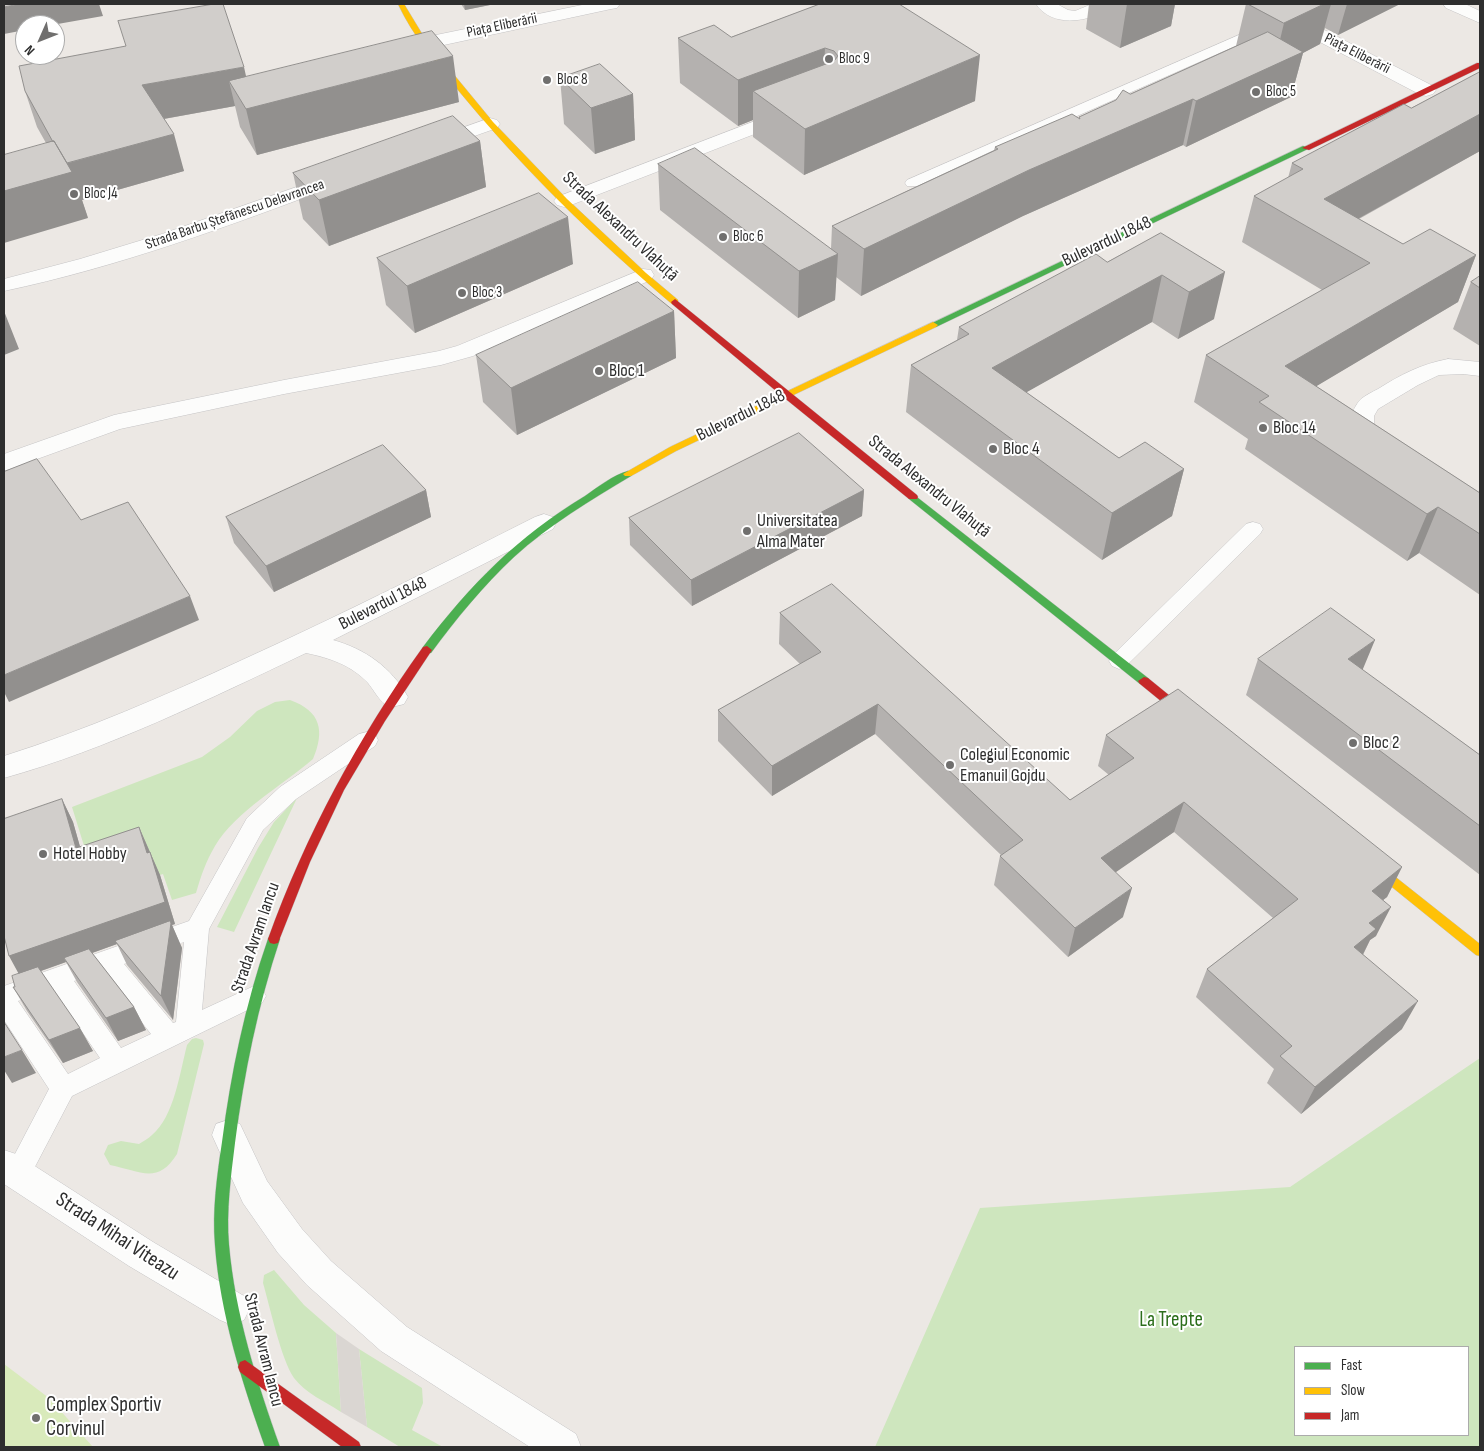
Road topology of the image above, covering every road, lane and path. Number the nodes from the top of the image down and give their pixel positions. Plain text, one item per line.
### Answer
1 (401, 4) edge
2 (611, 4) edge
3 (1045, 4) edge
4 (1106, 4) edge
5 (1261, 4) edge
6 (1452, 4) edge
7 (1287, 17) junction
8 (1480, 18) edge
9 (424, 42) junction
10 (385, 51) edge
11 (1479, 66) edge
12 (1426, 90) junction
13 (806, 108) edge
14 (490, 124) junction
15 (419, 150) edge
16 (346, 176) edge
17 (914, 183) dead end
18 (564, 201) junction
19 (642, 275) junction
20 (4, 285) edge
21 (1480, 369) edge
22 (785, 394) junction
23 (1400, 460) edge
24 (4, 463) edge
25 (554, 518) junction
26 (1253, 529) dead end
27 (306, 643) junction
28 (1119, 661) junction
29 (394, 697) junction
30 (1203, 729) edge
31 (367, 740) junction
32 (4, 767) edge
33 (1357, 852) edge
34 (197, 928) junction
35 (1480, 951) edge
36 (108, 961) junction
37 (58, 977) junction
38 (254, 996) junction
39 (4, 998) edge
40 (178, 1031) junction
41 (116, 1062) junction
42 (63, 1088) junction
43 (228, 1135) junction
44 (11, 1169) edge
45 (232, 1308) junction
46 (245, 1367) junction
47 (272, 1447) edge
48 (354, 1447) edge
49 (563, 1447) edge

1 - 9 street, Strada Alexandru Vlahuță
2 - 9 street, Piața Eliberării
3 - 4 street
5 - 7 street, Piața Eliberării
6 - 8 street
7 - 12 street, Piața Eliberării
7 - 17 lane
9 - 10 street, Piața Eliberării
9 - 14 street, Strada Alexandru Vlahuță
11 - 12 street, Bulevardul 1848
12 - 22 street, Bulevardul 1848
13 - 18 street
14 - 15 street
14 - 18 street, Strada Alexandru Vlahuță
16 - 20 street, Strada Barbu Ștefănescu Delavrancea
18 - 19 street, Strada Alexandru Vlahuță
19 - 22 street, Strada Alexandru Vlahuță
19 - 24 street
21 - 23 street
22 - 25 street, Bulevardul 1848
22 - 28 street, Strada Alexandru Vlahuță
25 - 27 street, Bulevardul 1848
25 - 29 street, Strada Avram Iancu
26 - 28 lane
27 - 29 street
27 - 32 street, Bulevardul 1848
28 - 30 street, Strada Alexandru Vlahuță
29 - 31 street, Strada Avram Iancu
31 - 34 lane
31 - 38 street, Strada Avram Iancu
33 - 35 street
34 - 36 lane
34 - 40 lane
36 - 37 lane
36 - 40 lane
37 - 39 lane
37 - 41 lane
38 - 40 lane
38 - 43 street, Strada Avram Iancu
39 - 42 lane
40 - 41 lane
41 - 42 lane
42 - 44 lane
43 - 45 street, Strada Avram Iancu
43 - 49 street
44 - 45 street, Strada Mihai Viteazu
45 - 46 street, Strada Avram Iancu
46 - 47 street, Strada Avram Iancu
46 - 48 street

